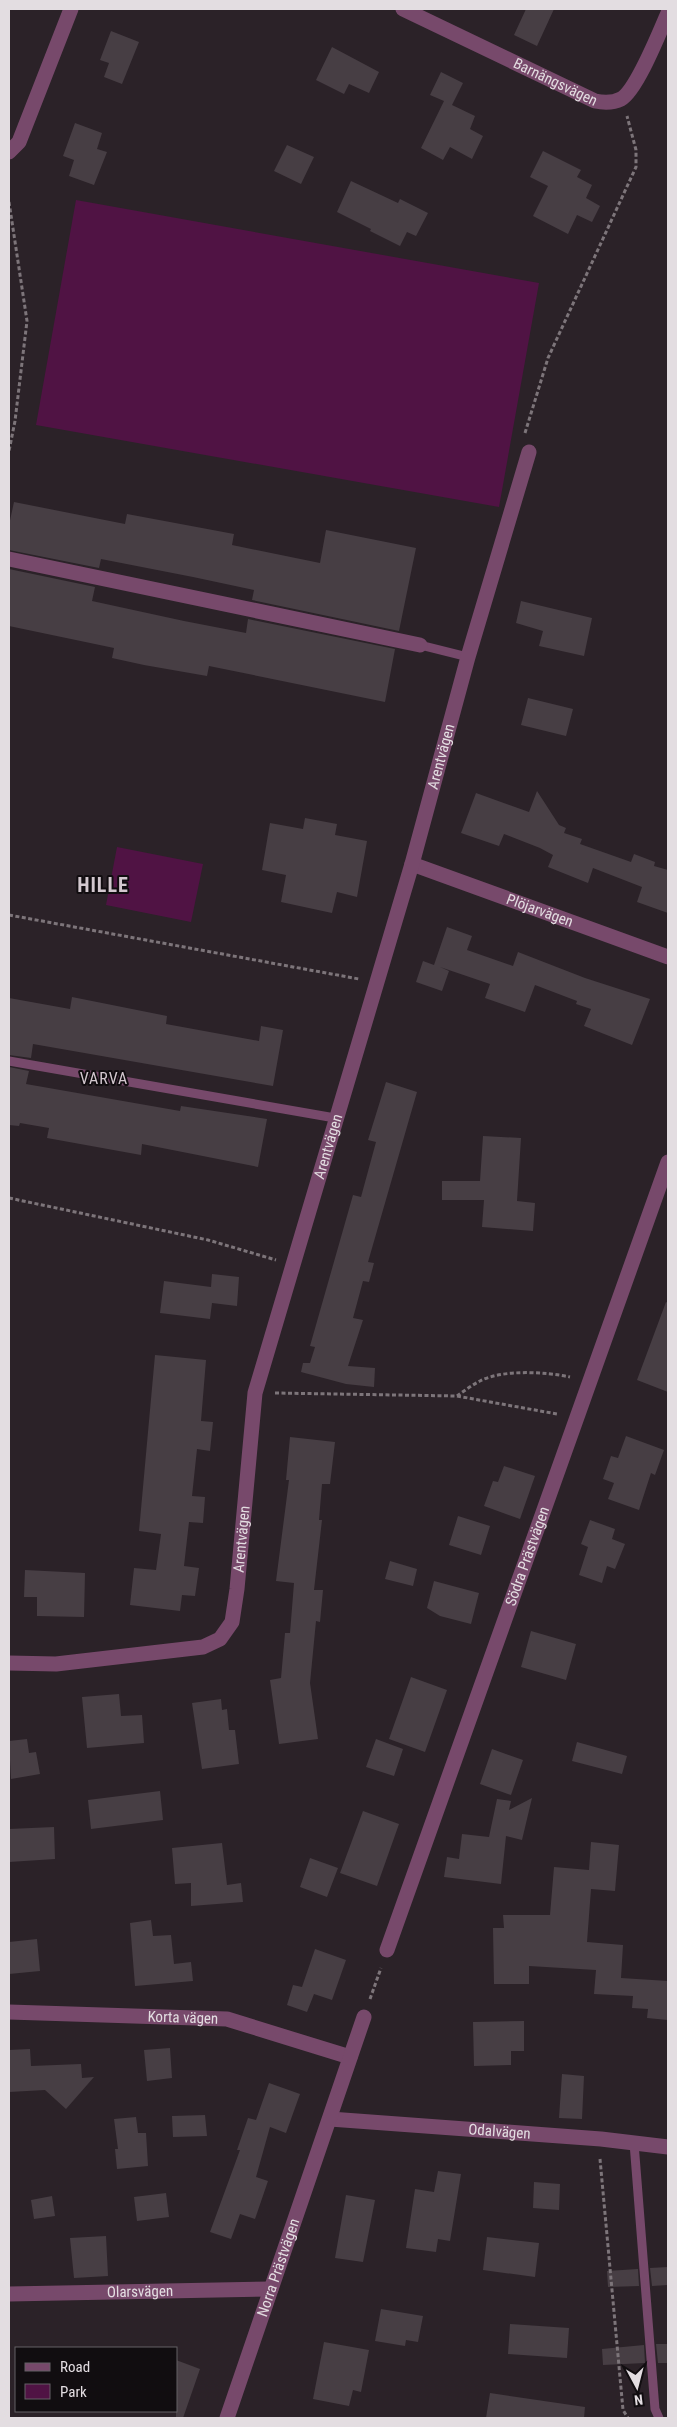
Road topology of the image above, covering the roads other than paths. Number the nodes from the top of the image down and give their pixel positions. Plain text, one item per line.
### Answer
1 (70, 9) edge
2 (403, 9) edge
3 (668, 13) edge
4 (9, 152) edge
5 (528, 452) road end
6 (9, 559) edge
7 (420, 645) joint
8 (468, 657) junction
9 (412, 864) junction
10 (668, 957) edge
11 (9, 1061) edge
12 (335, 1118) junction
13 (668, 1162) edge
14 (9, 1663) edge
15 (387, 1950) road end
16 (9, 2012) edge
17 (364, 2017) road end
18 (350, 2058) junction
19 (330, 2119) junction
20 (634, 2143) junction
21 (668, 2147) edge
22 (271, 2289) junction
23 (9, 2294) edge
24 (227, 2418) edge
25 (658, 2418) edge

1 - 4 street
2 - 3 street, Barnängsvägen
5 - 8 street, Arentvägen
6 - 7 street
7 - 8 lane
8 - 9 street, Arentvägen
9 - 10 street, Plöjarvägen
9 - 12 street, Arentvägen
11 - 12 lane
12 - 14 street, Arentvägen
13 - 15 street, Södra Prästvägen
16 - 18 street, Korta vägen
17 - 18 street
18 - 19 street
19 - 20 street, Odalvägen
19 - 22 street, Norra Prästvägen
20 - 21 street, Odalvägen
20 - 25 lane
22 - 23 street, Olarsvägen
22 - 24 street, Norra Prästvägen

